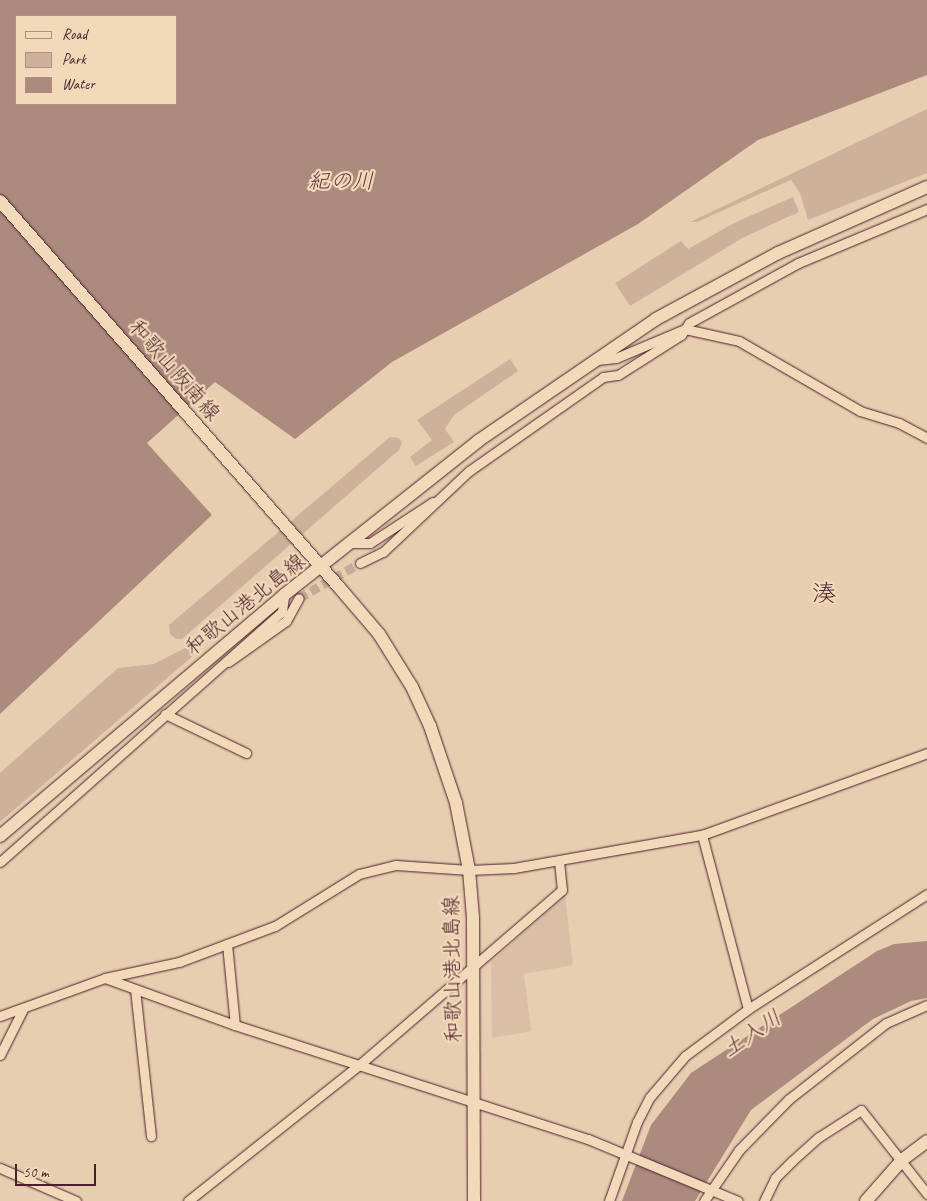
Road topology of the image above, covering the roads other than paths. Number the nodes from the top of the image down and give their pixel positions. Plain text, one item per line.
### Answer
1 (927, 187) edge
2 (0, 201) edge
3 (927, 208) edge
4 (685, 329) junction
5 (596, 360) junction
6 (927, 438) edge
7 (435, 501) junction
8 (350, 542) junction
9 (360, 563) tunnel mouth
10 (320, 566) junction
11 (284, 595) junction
12 (299, 598) tunnel mouth
13 (222, 666) junction
14 (165, 714) junction
15 (246, 753) dead end
16 (927, 753) edge
17 (702, 835) junction
18 (0, 836) edge
19 (0, 862) edge
20 (559, 862) junction
21 (469, 870) junction
22 (927, 894) edge
23 (226, 944) junction
24 (474, 967) junction
25 (105, 978) junction
26 (135, 989) junction
27 (927, 1006) edge
28 (23, 1009) junction
29 (748, 1009) junction
30 (0, 1016) edge
31 (235, 1025) junction
32 (0, 1055) edge
33 (358, 1066) junction
34 (474, 1104) junction
35 (151, 1136) dead end
36 (927, 1141) edge
37 (630, 1154) junction
38 (902, 1160) junction
39 (0, 1168) edge
40 (707, 1188) junction
41 (927, 1194) edge
42 (66, 1198) edge
43 (76, 1201) edge
44 (188, 1201) edge
45 (474, 1201) edge
46 (610, 1201) edge
47 (704, 1201) edge
48 (738, 1201) edge
49 (764, 1201) edge
50 (866, 1201) edge

1 - 5 main road
2 - 10 main road, 和歌山阪南線
3 - 4 street
4 - 5 street
4 - 6 street
4 - 7 street
5 - 8 main road
7 - 8 street
7 - 9 street
8 - 10 main road
10 - 11 main road, 和歌山港北島線
10 - 21 main road, 和歌山港北島線
11 - 13 street
11 - 18 main road, 和歌山港北島線
12 - 13 street
13 - 14 street
14 - 15 street
14 - 19 street
16 - 17 street
17 - 20 street
17 - 29 street
20 - 21 street
20 - 24 street
21 - 23 street
21 - 24 main road, 和歌山港北島線
22 - 29 street
23 - 25 street
23 - 31 street
24 - 33 street
24 - 34 main road, 和歌山港北島線
25 - 26 street
25 - 28 street
26 - 31 street
26 - 35 street
27 - 40 street
28 - 30 street
28 - 32 street
29 - 37 street
31 - 33 street
33 - 34 street
33 - 44 street
34 - 37 street
34 - 45 main road, 和歌山港北島線
36 - 38 main road
37 - 40 street
37 - 46 street
38 - 41 street
38 - 49 street
38 - 50 main road
39 - 42 street
40 - 47 street
40 - 48 street
42 - 43 street

